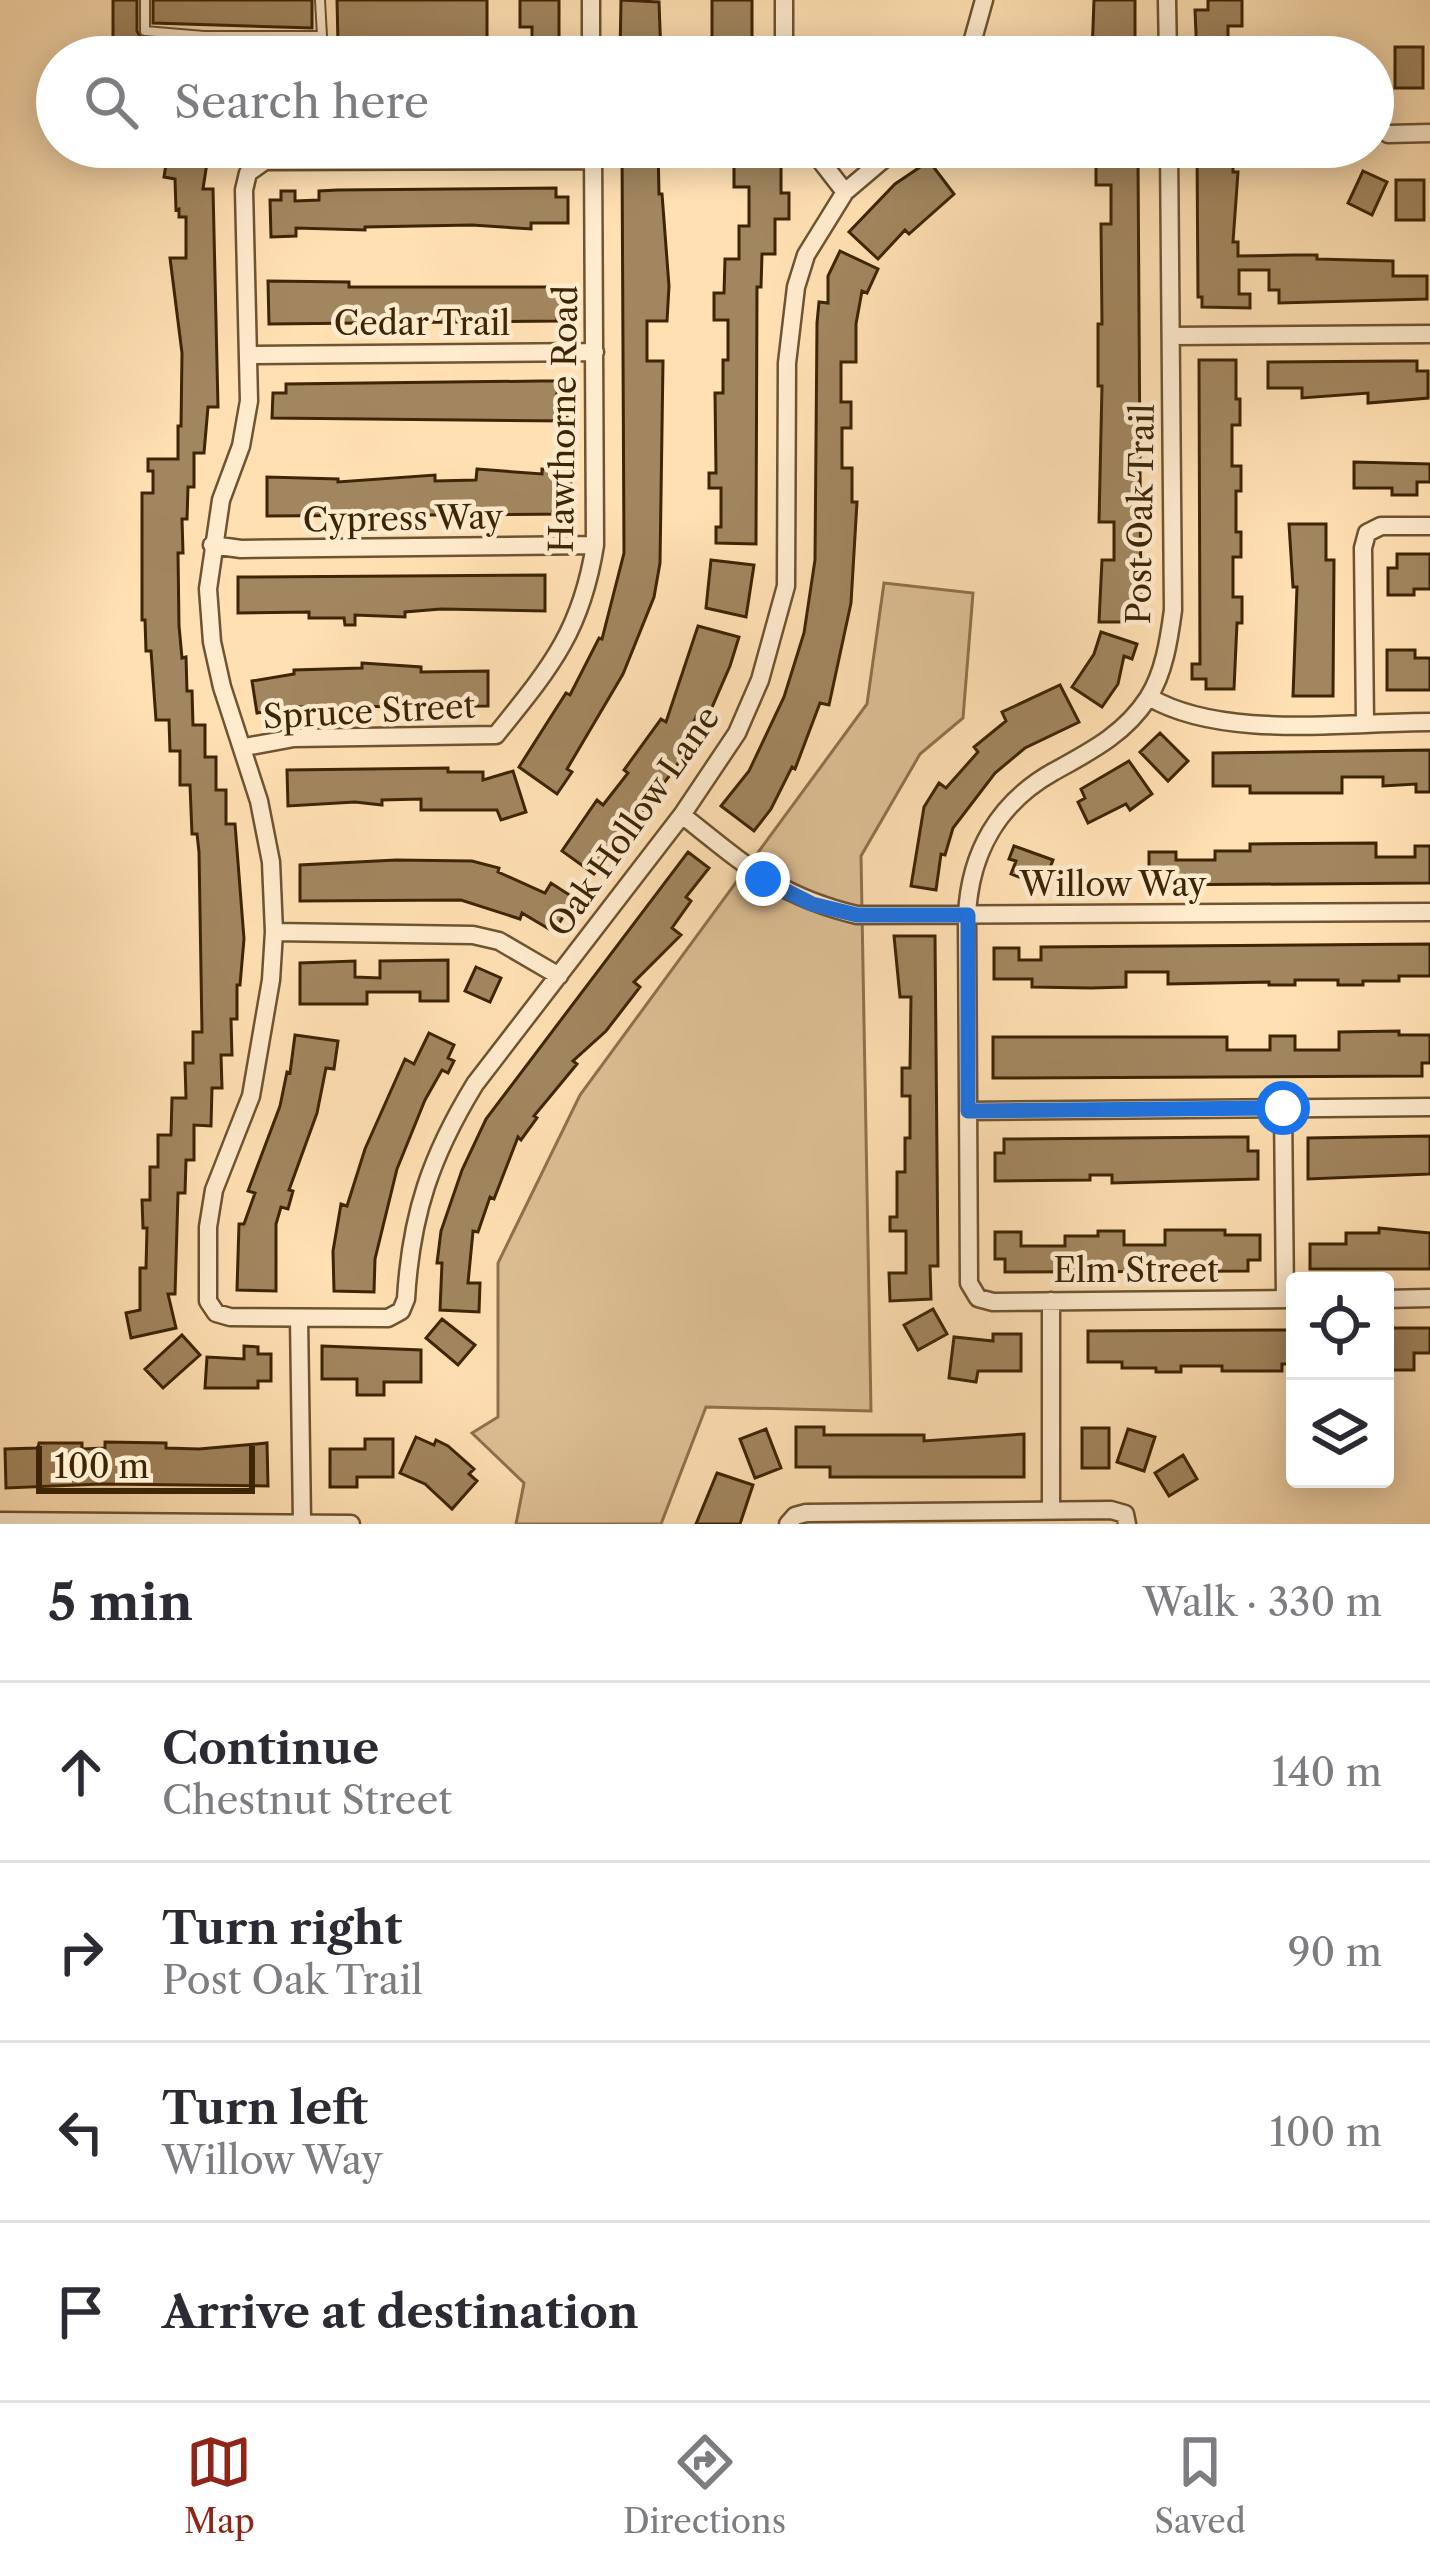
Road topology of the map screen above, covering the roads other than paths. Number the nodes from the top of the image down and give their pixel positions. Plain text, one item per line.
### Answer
1 (145, 0) edge
2 (320, 0) edge
3 (591, 0) edge
4 (784, 0) edge
5 (984, 0) edge
6 (1167, 0) edge
7 (591, 36) edge
8 (784, 36) edge
9 (974, 36) edge
10 (1168, 36) edge
11 (1430, 133) edge
12 (1394, 134) edge
13 (255, 168) edge
14 (593, 168) edge
15 (826, 168) edge
16 (873, 168) edge
17 (1168, 168) edge
18 (845, 192) junction
19 (1430, 334) edge
20 (1171, 336) junction
21 (595, 352) junction
22 (249, 355) junction
23 (1430, 526) edge
24 (212, 545) junction
25 (595, 545) junction
26 (1148, 697) junction
27 (1365, 722) junction
28 (1430, 722) edge
29 (496, 735) joint
30 (245, 747) junction
31 (682, 815) junction
32 (1430, 912) edge
33 (968, 915) junction
34 (274, 932) junction
35 (560, 976) junction
36 (1430, 1107) edge
37 (1283, 1108) junction
38 (968, 1111) junction
39 (1289, 1272) edge
40 (977, 1298) joint
41 (1394, 1298) edge
42 (1430, 1298) edge
43 (1286, 1299) edge
44 (1051, 1301) junction
45 (299, 1318) junction
46 (1051, 1510) junction
47 (1126, 1519) edge
48 (792, 1520) edge
49 (0, 1521) edge
50 (302, 1522) edge
51 (351, 1524) edge

1 - 2 lane
3 - 7 street
4 - 8 street
5 - 9 street
6 - 10 street
11 - 12 street
13 - 22 street
14 - 21 street, Hawthorne Road
15 - 18 street
16 - 18 street, Oak Hollow Lane
17 - 20 street, Post Oak Trail
18 - 31 street, Oak Hollow Lane
19 - 20 street
20 - 26 street, Post Oak Trail
21 - 22 street, Cedar Trail
21 - 25 street, Hawthorne Road
22 - 24 street
23 - 27 street
24 - 25 street, Cypress Way
24 - 30 street
25 - 29 street, Hawthorne Road
26 - 27 street
26 - 33 street, Post Oak Trail
27 - 28 street
29 - 30 street, Spruce Street
30 - 34 street
31 - 33 street, Willow Way
31 - 35 street, Oak Hollow Lane
32 - 33 street, Willow Way
33 - 38 street, Post Oak Trail
34 - 35 street
34 - 45 street
35 - 45 street, Oak Hollow Lane
36 - 37 street
37 - 38 street
37 - 39 street
38 - 40 street, Post Oak Trail
40 - 44 street, Elm Street
41 - 42 street
43 - 44 street, Elm Street
44 - 46 street
45 - 50 street
46 - 47 street
46 - 48 street
49 - 50 street
50 - 51 street

